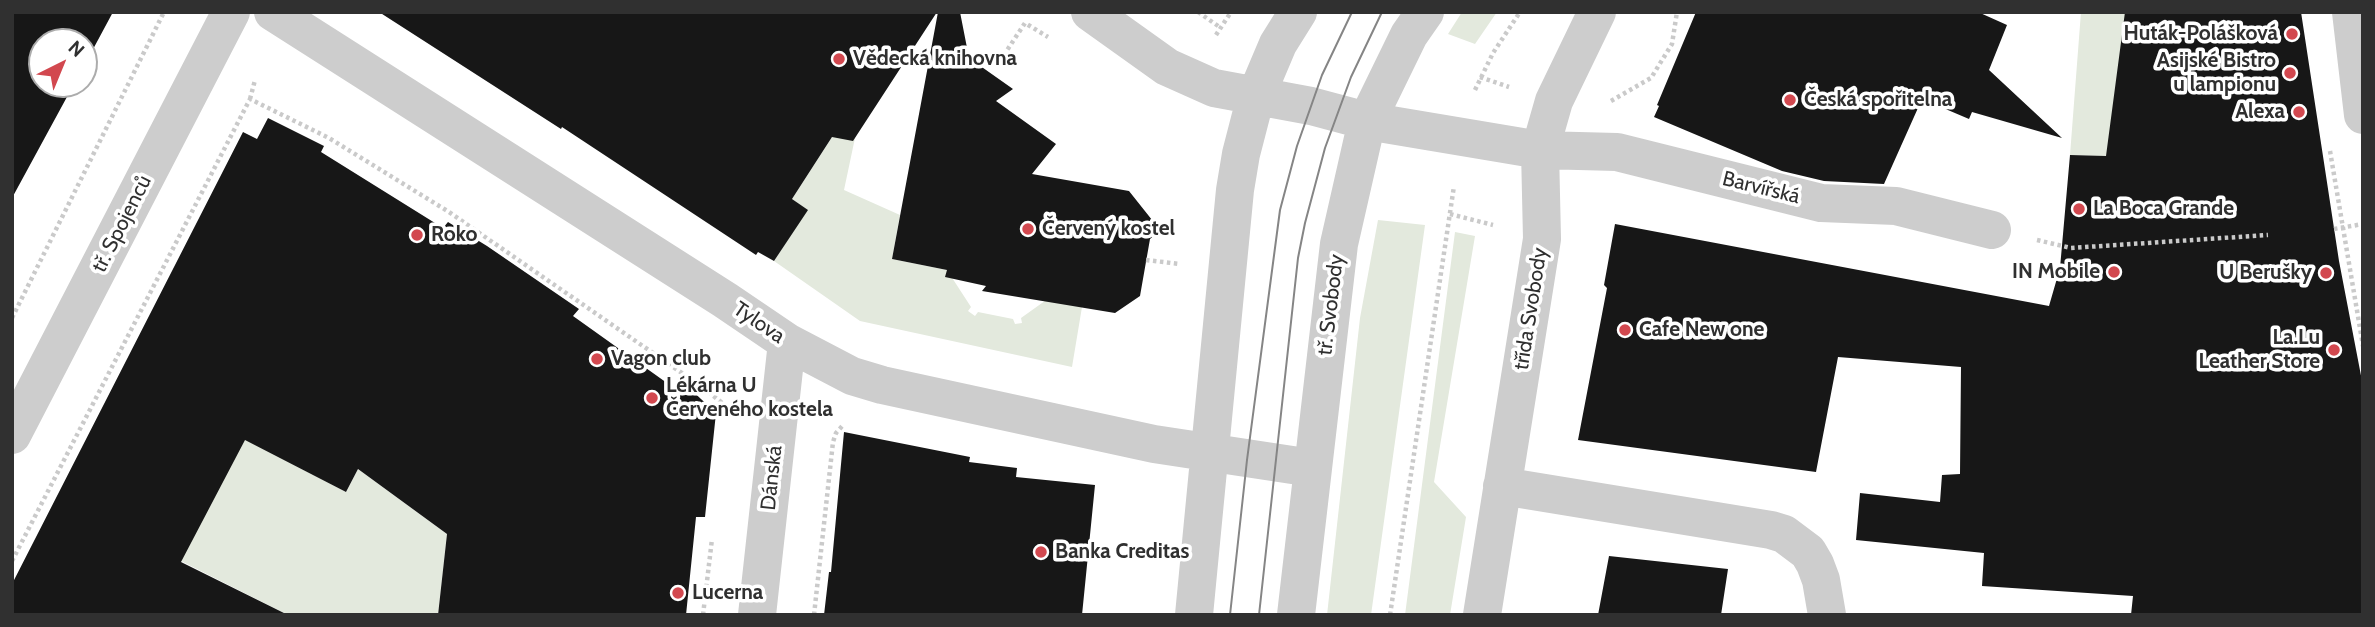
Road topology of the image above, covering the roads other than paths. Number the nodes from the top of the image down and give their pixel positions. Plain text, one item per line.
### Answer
1 (231, 12) edge
2 (273, 12) edge
3 (1090, 12) edge
4 (1298, 12) edge
5 (1425, 12) edge
6 (1597, 12) edge
7 (2351, 12) edge
8 (1256, 96) junction
9 (2363, 115) edge
10 (1367, 121) junction
11 (1540, 150) junction
12 (1992, 230) road end
13 (787, 342) junction
14 (12, 435) edge
15 (1211, 453) junction
16 (1312, 468) junction
17 (1502, 486) junction
18 (757, 615) edge
19 (1194, 615) edge
20 (1296, 615) edge
21 (1482, 615) edge
22 (1827, 615) edge

1 - 14 street, tř. Spojenců
2 - 13 street, Tylova
3 - 8 street, Barvířská
4 - 8 street
5 - 10 street, tř. Svobody
6 - 11 street, třída Svobody
7 - 9 street
8 - 10 street, Barvířská
8 - 15 street
10 - 11 street, Barvířská
10 - 16 street, tř. Svobody
11 - 12 street, Barvířská
11 - 17 street, třída Svobody
13 - 15 street, Tylova
13 - 18 street, Dánská
15 - 16 street, Tylova
15 - 19 street
16 - 20 street, tř. Svobody
17 - 21 street, třída Svobody
17 - 22 street

